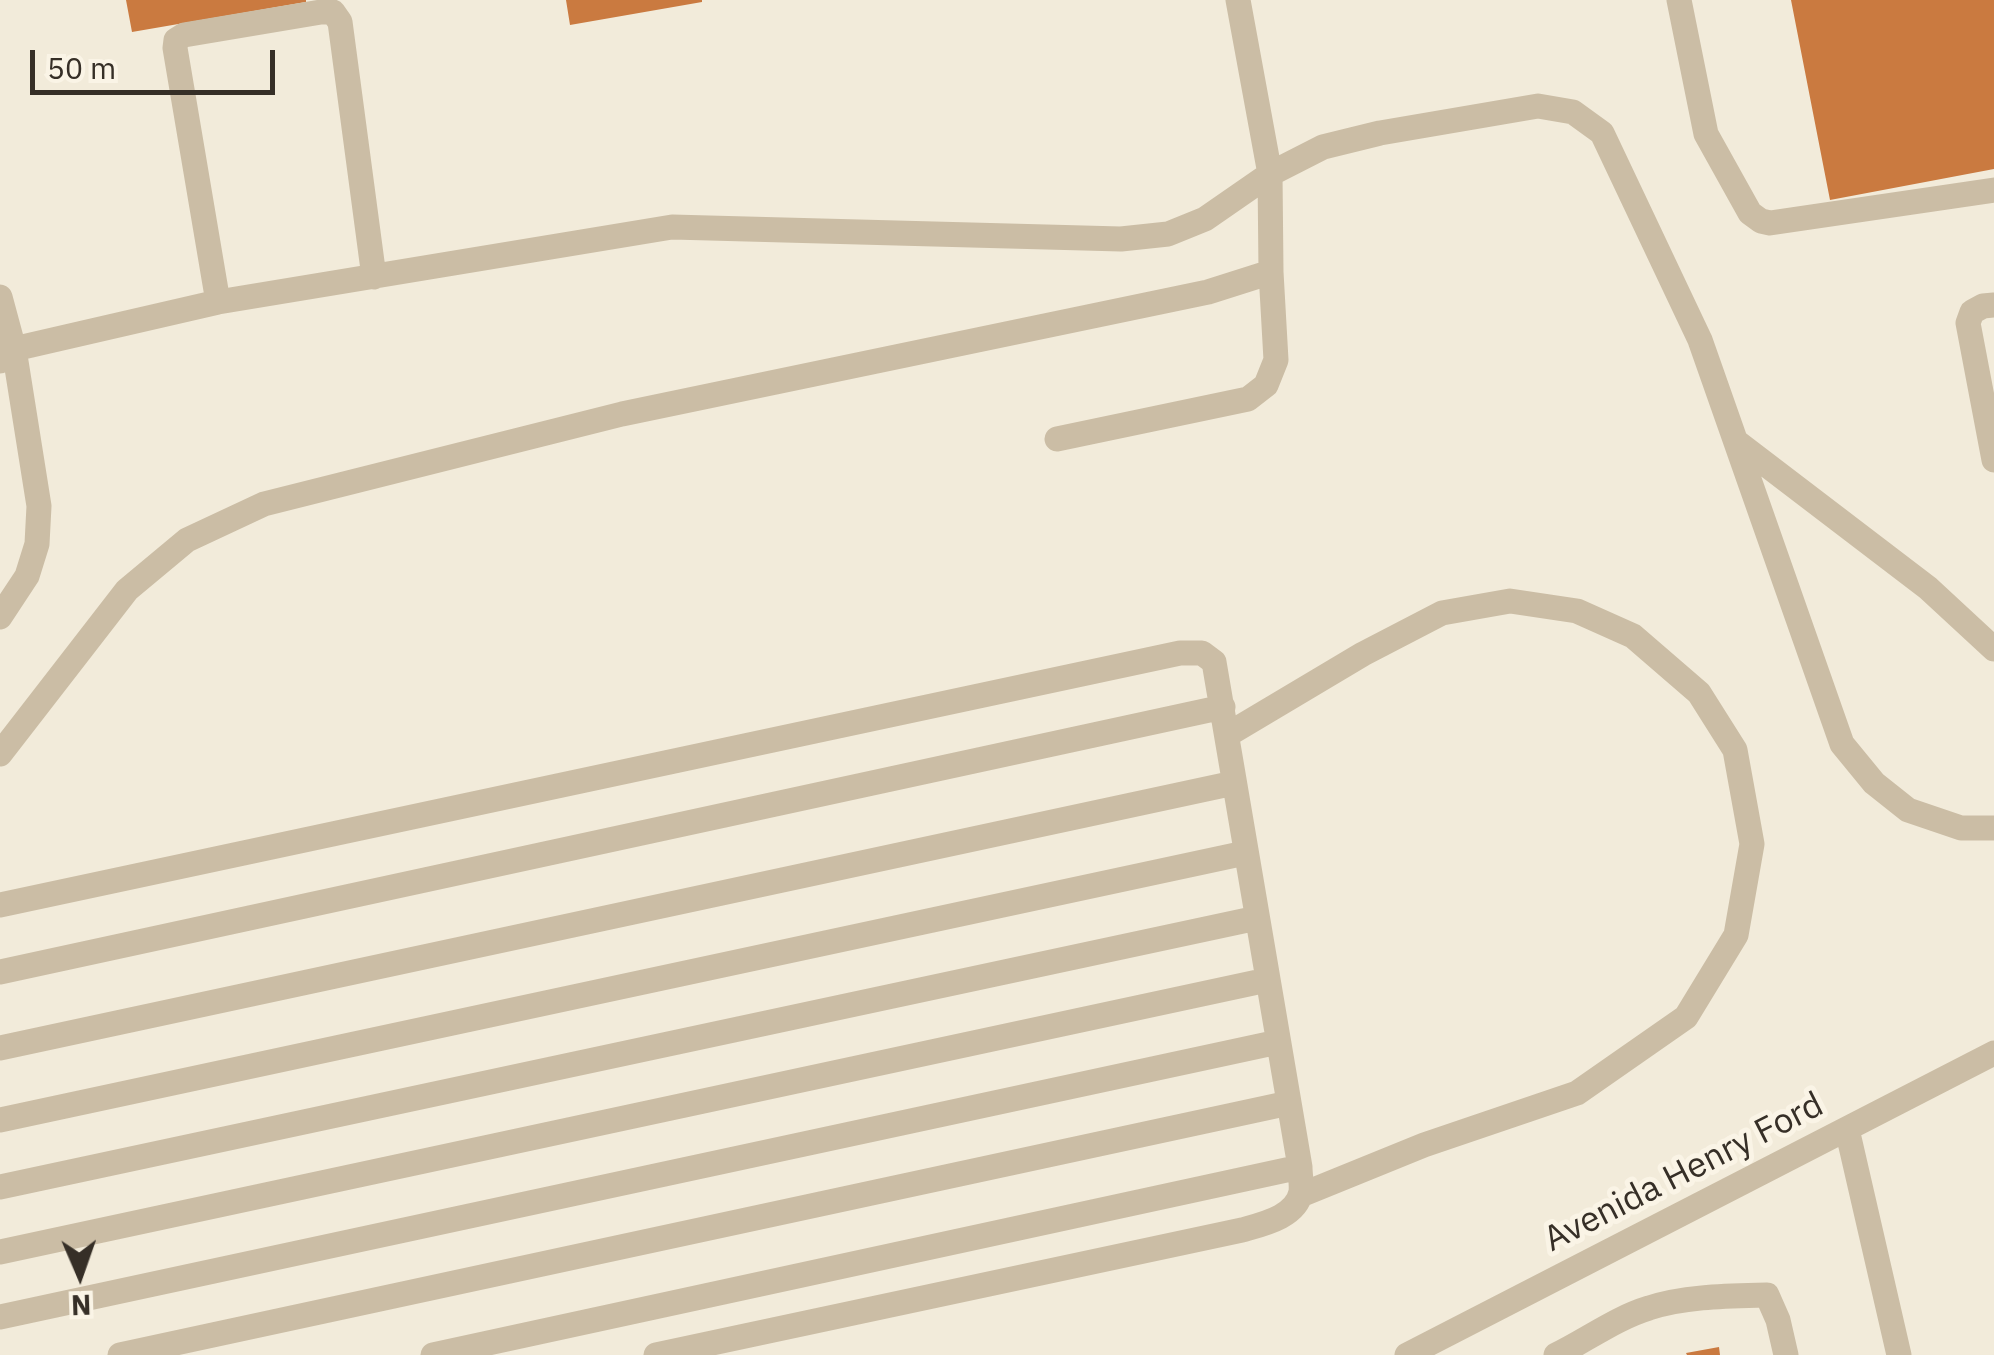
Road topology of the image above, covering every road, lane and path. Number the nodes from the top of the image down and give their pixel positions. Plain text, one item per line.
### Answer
1 (1238, 0) edge
2 (1679, 0) edge
3 (1270, 174) junction
4 (1994, 190) edge
5 (1270, 272) junction
6 (374, 277) junction
7 (0, 297) edge
8 (218, 302) junction
9 (1983, 308) edge
10 (7, 355) edge
11 (1057, 439) dead end
12 (1738, 443) junction
13 (1994, 453) edge
14 (0, 617) edge
15 (1994, 649) edge
16 (1223, 706) junction
17 (1227, 735) junction
18 (0, 754) edge
19 (1234, 783) junction
20 (1994, 828) edge
21 (1246, 854) junction
22 (0, 905) edge
23 (1256, 918) junction
24 (0, 972) edge
25 (1268, 980) junction
26 (1278, 1042) junction
27 (0, 1048) edge
28 (1994, 1054) edge
29 (1289, 1103) junction
30 (0, 1120) edge
31 (1847, 1129) junction
32 (1300, 1167) junction
33 (0, 1186) edge
34 (1301, 1195) junction
35 (0, 1252) edge
36 (0, 1317) edge
37 (120, 1355) edge
38 (433, 1355) edge
39 (656, 1355) edge
40 (1407, 1355) edge
41 (1556, 1355) edge
42 (1786, 1355) edge
43 (1899, 1355) edge

1 - 3 street
2 - 4 street
3 - 5 street
3 - 6 street
3 - 12 street
5 - 11 street
5 - 18 street
6 - 8 street
6 - 8 street
7 - 10 street
8 - 10 street
9 - 13 street
10 - 14 street
12 - 15 street
12 - 20 street
16 - 17 street
16 - 22 street
16 - 24 street
17 - 19 street
17 - 34 street
19 - 21 street
19 - 27 street
21 - 23 street
21 - 30 street
23 - 25 street
23 - 33 street
25 - 26 street
25 - 35 street
26 - 29 street
26 - 36 street
28 - 31 street, Avenida Henry Ford
29 - 32 street
29 - 37 street
31 - 40 street, Avenida Henry Ford
31 - 43 street
32 - 34 street
32 - 38 street
34 - 39 street
41 - 42 street

